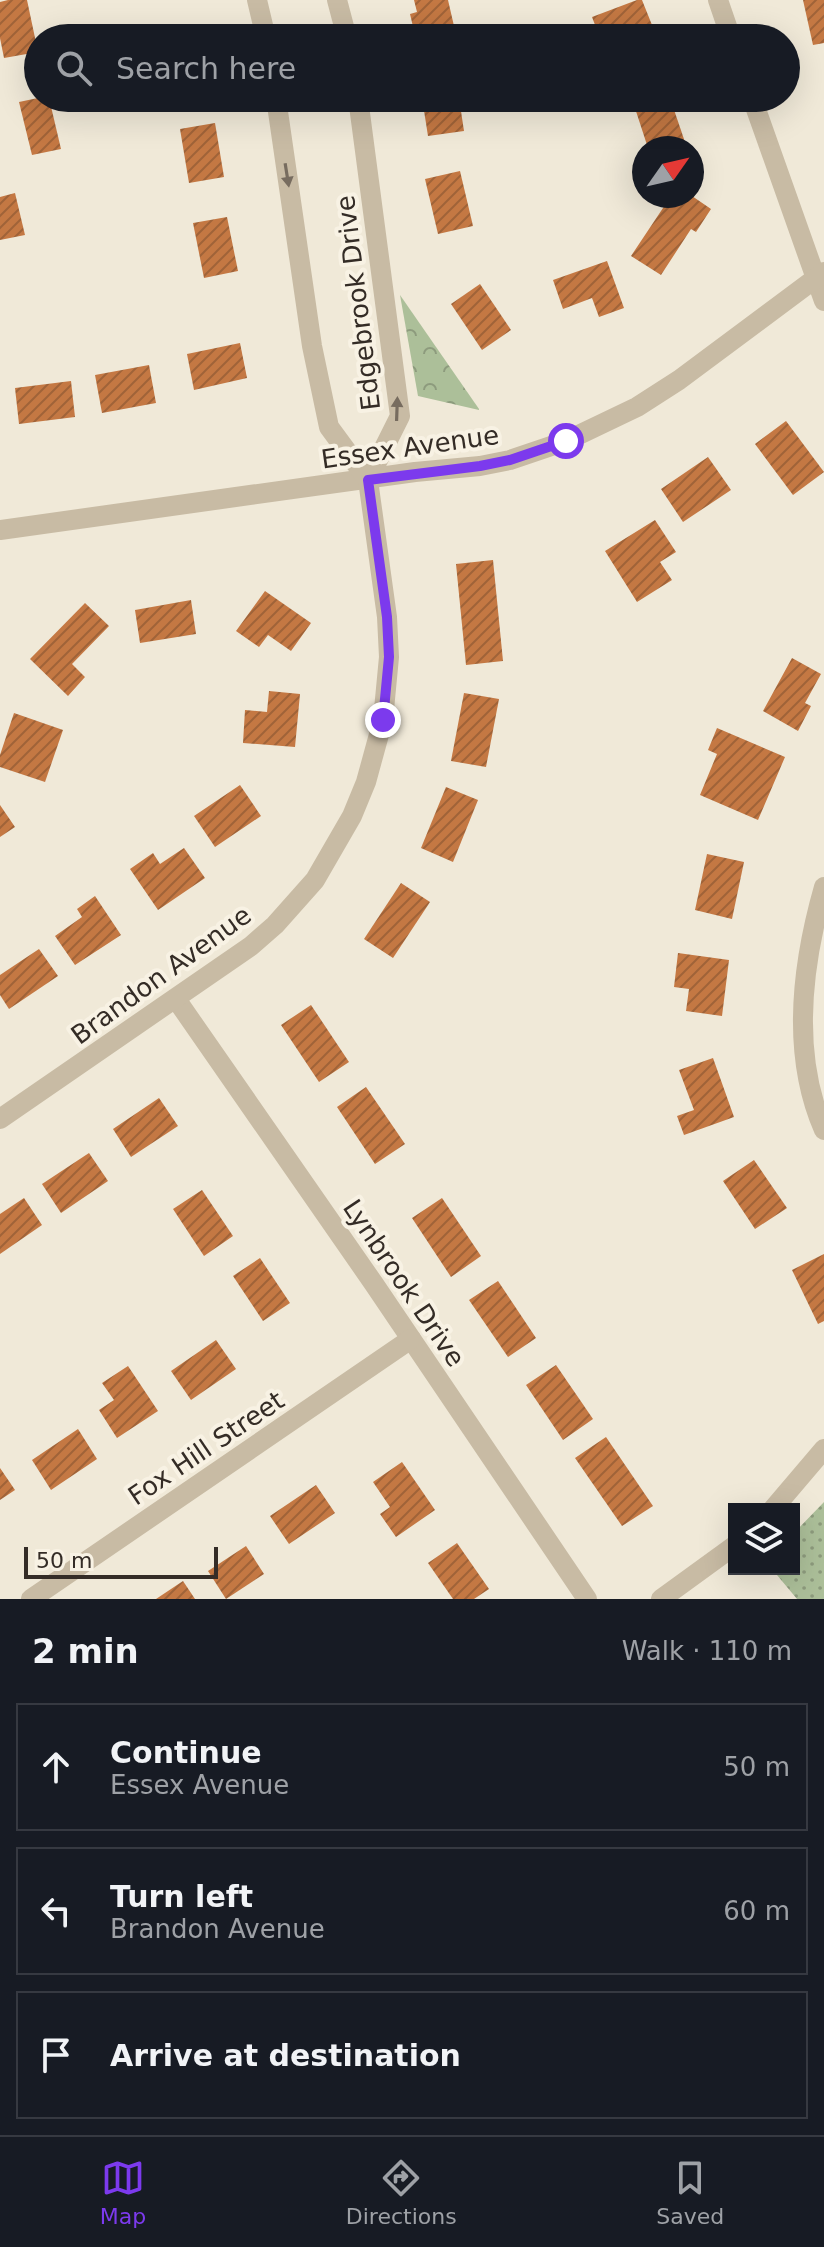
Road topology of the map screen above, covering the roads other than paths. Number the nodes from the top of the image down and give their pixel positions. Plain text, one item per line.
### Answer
1 (257, 0) edge
2 (337, 0) edge
3 (718, 0) edge
4 (263, 24) edge
5 (343, 24) edge
6 (726, 24) edge
7 (278, 112) edge
8 (360, 112) edge
9 (757, 112) edge
10 (820, 274) edge
11 (824, 301) edge
12 (368, 480) junction
13 (0, 530) edge
14 (824, 887) edge
15 (176, 999) junction
16 (0, 1119) edge
17 (824, 1130) edge
18 (411, 1339) junction
19 (824, 1449) edge
20 (778, 1503) edge
21 (728, 1550) edge
22 (31, 1599) edge
23 (587, 1599) edge
24 (661, 1599) edge

1 - 4 street
2 - 5 street
3 - 6 street
7 -> 12 street, Edgebrook Drive
12 -> 8 street, Edgebrook Drive
9 - 10 street
10 - 11 street
10 - 12 street, Essex Avenue
12 - 13 street, Essex Avenue
12 - 15 street, Brandon Avenue
14 - 17 street
15 - 16 street, Brandon Avenue
15 - 18 street, Lynbrook Drive
18 - 22 street, Fox Hill Street
18 - 23 street, Lynbrook Drive
19 - 20 street
21 - 24 street

